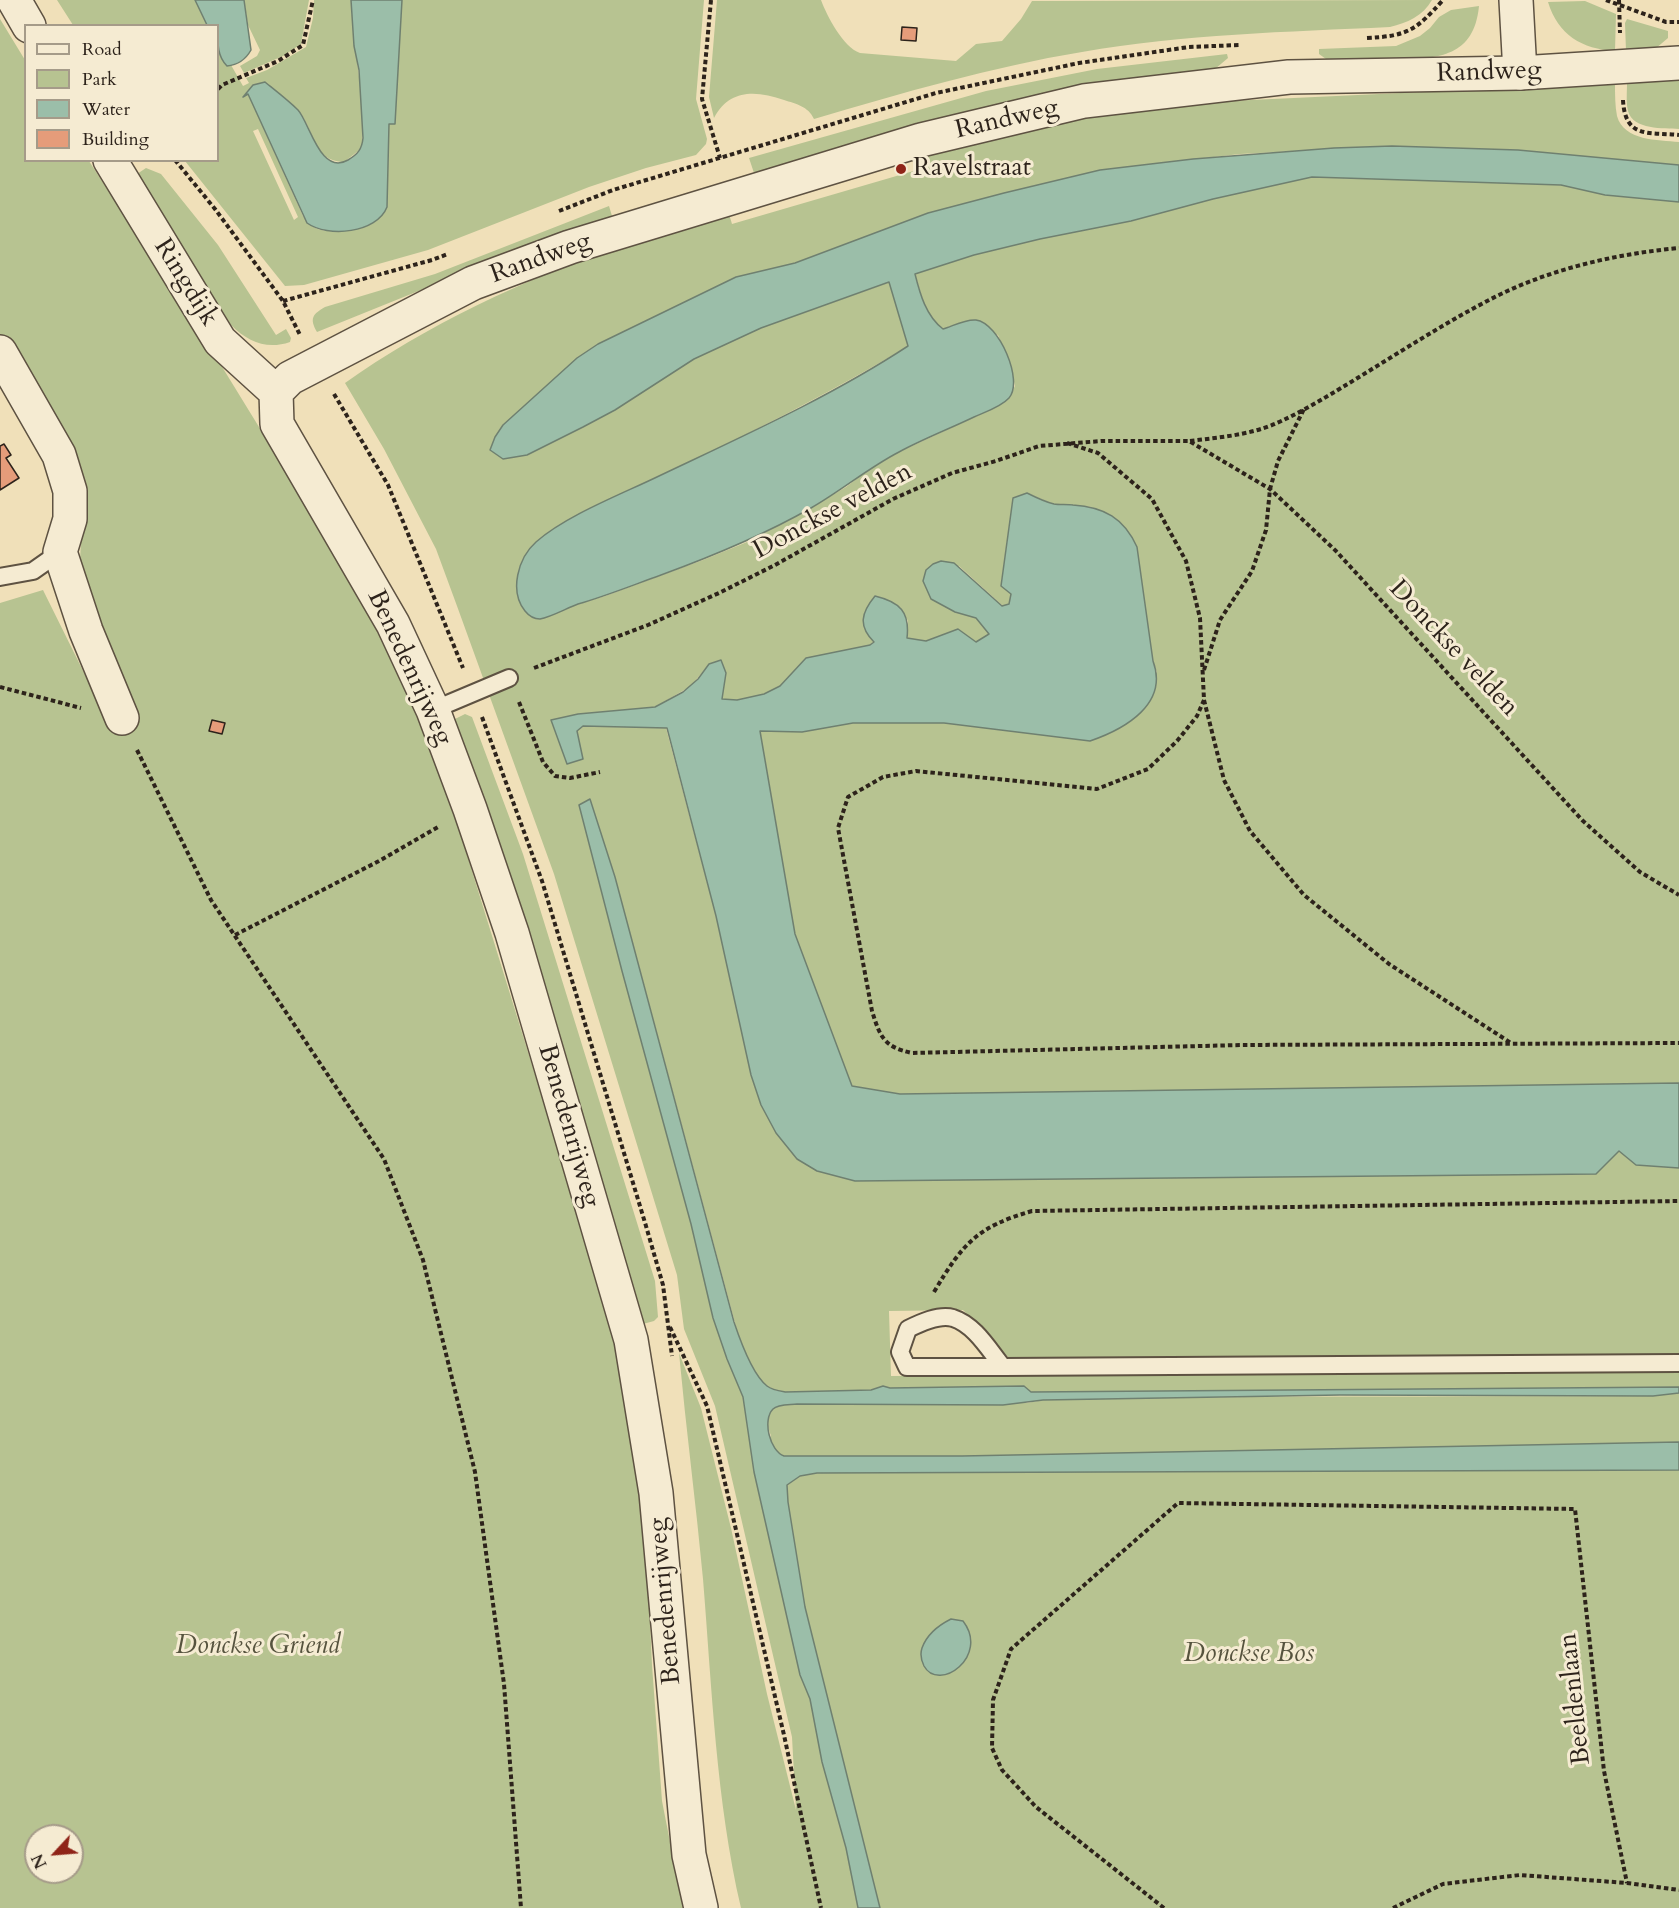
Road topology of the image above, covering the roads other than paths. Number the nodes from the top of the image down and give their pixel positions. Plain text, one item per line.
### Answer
1 (14, 0) edge
2 (1516, 0) edge
3 (28, 24) edge
4 (1679, 63) edge
5 (1520, 73) junction
6 (111, 162) edge
7 (0, 352) edge
8 (276, 392) junction
9 (60, 552) junction
10 (0, 577) edge
11 (509, 678) road end
12 (433, 710) junction
13 (122, 718) road end
14 (1679, 1363) edge
15 (1003, 1367) junction
16 (701, 1908) edge

1 - 3 street
2 - 5 street
4 - 5 street, Randweg
5 - 8 street, Randweg
6 - 8 street, Ringdijk
7 - 9 street
8 - 12 street, Benedenrijweg
9 - 10 lane
9 - 13 street
11 - 12 lane
12 - 16 street, Benedenrijweg
14 - 15 lane
15 - 15 lane

